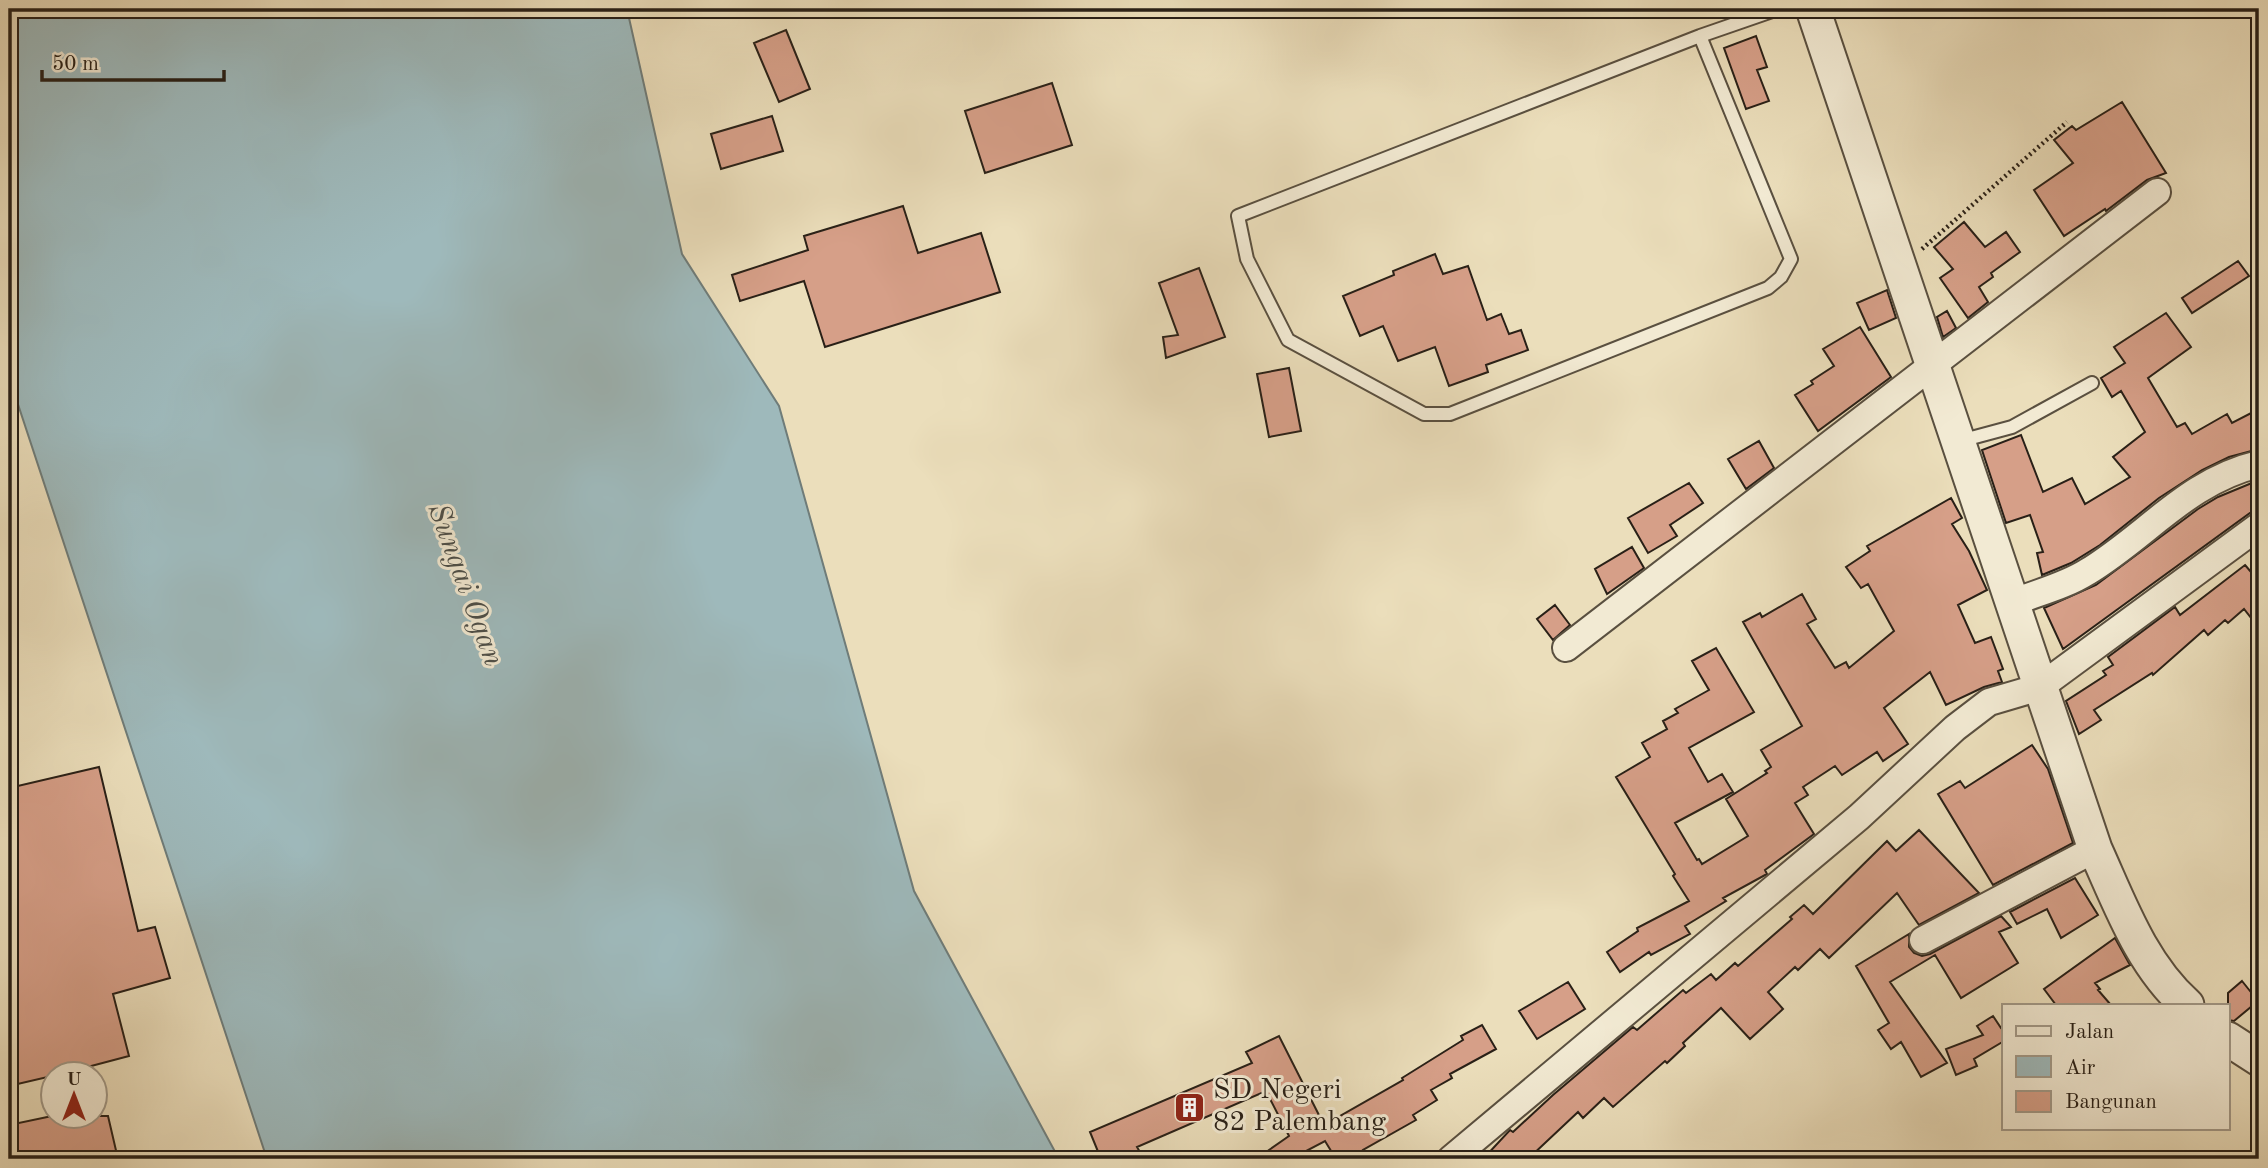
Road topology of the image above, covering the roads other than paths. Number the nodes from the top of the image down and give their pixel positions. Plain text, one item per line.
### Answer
1 (1778, 9) edge
2 (1812, 9) edge
3 (1700, 36) junction
4 (2157, 192) dead end
5 (1932, 363) junction
6 (2092, 383) dead end
7 (1957, 442) junction
8 (2259, 464) edge
9 (2259, 526) edge
10 (2012, 603) junction
11 (1566, 648) dead end
12 (2040, 687) junction
13 (2095, 849) junction
14 (1923, 940) dead end
15 (2186, 1004) edge
16 (2230, 1040) edge
17 (2259, 1059) edge
18 (1451, 1159) edge

1 - 3 lane
2 - 5 street
3 - 3 lane
4 - 5 street
5 - 7 street
5 - 11 street
6 - 7 lane
7 - 10 street
8 - 10 street
9 - 12 street
10 - 12 street
12 - 13 street
12 - 18 street
13 - 14 street
13 - 15 street
16 - 17 street

